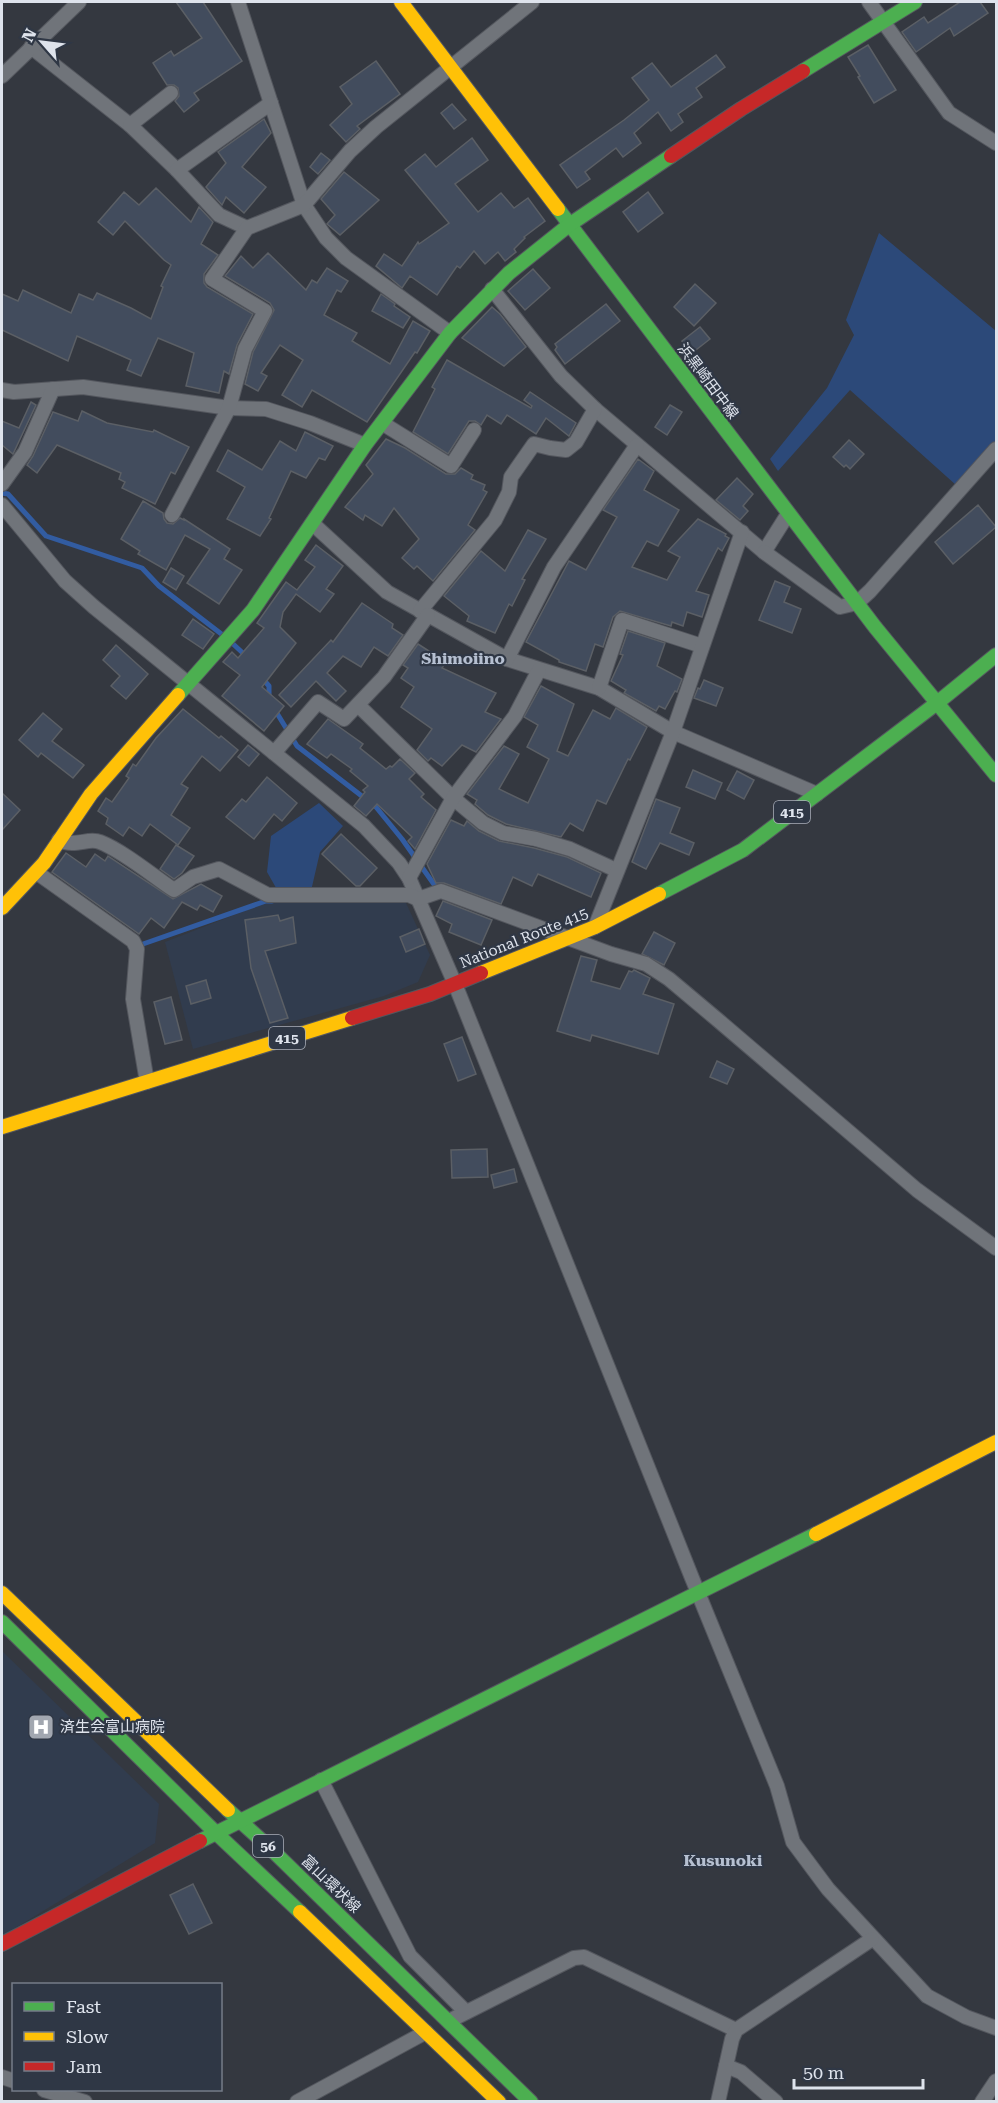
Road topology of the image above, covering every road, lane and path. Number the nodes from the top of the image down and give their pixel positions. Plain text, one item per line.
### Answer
1 (79, 2) edge
2 (238, 2) edge
3 (401, 2) edge
4 (532, 2) edge
5 (869, 2) edge
6 (915, 2) edge
7 (884, 21) junction
8 (31, 47) junction
9 (450, 66) junction
10 (2, 76) edge
11 (171, 93) dead end
12 (271, 103) junction
13 (130, 125) junction
14 (996, 143) edge
15 (177, 170) junction
16 (304, 205) junction
17 (569, 225) junction
18 (247, 228) junction
19 (492, 289) junction
20 (450, 333) junction
21 (53, 388) junction
22 (2, 390) edge
23 (228, 408) junction
24 (595, 409) junction
25 (382, 423) junction
26 (474, 430) dead end
27 (637, 445) junction
28 (365, 446) junction
29 (996, 449) edge
30 (2, 484) edge
31 (2, 505) edge
32 (788, 514) junction
33 (172, 515) dead end
34 (313, 524) junction
35 (742, 532) junction
36 (764, 552) junction
37 (857, 603) junction
38 (424, 613) junction
39 (702, 646) junction
40 (996, 656) edge
41 (507, 658) junction
42 (539, 670) junction
43 (189, 683) junction
44 (599, 688) junction
45 (938, 703) junction
46 (357, 705) junction
47 (673, 732) junction
48 (274, 753) junction
49 (996, 775) edge
50 (817, 794) junction
51 (453, 798) junction
52 (59, 840) junction
53 (616, 870) junction
54 (36, 872) junction
55 (409, 878) junction
56 (418, 899) junction
57 (2, 908) edge
58 (595, 927) junction
59 (568, 938) junction
60 (455, 984) junction
61 (147, 1082) junction
62 (2, 1126) edge
63 (996, 1248) edge
64 (996, 1442) edge
65 (2, 1593) edge
66 (698, 1594) junction
67 (2, 1622) edge
68 (321, 1780) junction
69 (240, 1822) junction
70 (216, 1833) junction
71 (872, 1938) junction
72 (2, 1944) edge
73 (466, 2012) junction
74 (449, 2021) junction
75 (996, 2028) edge
76 (736, 2030) junction
77 (426, 2032) junction
78 (726, 2066) junction
79 (996, 2081) edge
80 (47, 2091) edge
81 (85, 2102) edge
82 (297, 2102) edge
83 (499, 2102) edge
84 (531, 2102) edge
85 (718, 2102) edge
86 (776, 2102) edge
87 (982, 2102) edge

1 - 8 street
2 - 12 street
3 - 9 main road, 浜黒崎田中線
4 - 9 street
5 - 7 street
6 - 7 main road
7 - 14 street
7 - 17 main road
8 - 10 street
8 - 13 street
9 - 16 street
9 - 17 main road, 浜黒崎田中線
11 - 13 street
12 - 15 street
12 - 16 street
13 - 15 street
15 - 18 street
16 - 18 street
16 - 20 street
17 - 19 main road
17 - 32 main road, 浜黒崎田中線
18 - 23 street
19 - 20 main road
19 - 24 street
20 - 25 main road
21 - 22 street
21 - 23 street
21 - 30 street
23 - 28 street
23 - 33 street
24 - 27 street
24 - 38 street
25 - 26 street
25 - 28 main road
27 - 35 street
27 - 41 street
28 - 34 main road
29 - 37 street
31 - 43 street
32 - 36 street
32 - 37 main road, 浜黒崎田中線
34 - 38 street
34 - 43 main road
35 - 36 street
35 - 39 street
36 - 37 street
37 - 45 main road, 浜黒崎田中線
38 - 41 street
38 - 46 street
39 - 44 street
39 - 47 street
40 - 45 main road, National Route 415 / 415
41 - 42 street
42 - 44 street
42 - 51 street
43 - 48 street
43 - 52 main road
44 - 47 street
45 - 49 main road, 浜黒崎田中線
45 - 50 main road, National Route 415 / 415
46 - 48 street
46 - 51 street
47 - 50 street
47 - 53 street
48 - 55 street
50 - 58 main road, National Route 415 / 415
51 - 53 street
51 - 55 street
52 - 54 main road
52 - 56 street
53 - 58 street
54 - 57 main road
54 - 61 street
55 - 56 street
56 - 59 street
56 - 60 street
58 - 59 main road, National Route 415 / 415
59 - 60 main road, National Route 415 / 415
59 - 63 street
60 - 61 main road, National Route 415 / 415
60 - 66 street
61 - 62 main road, National Route 415 / 415
64 - 66 main road
65 - 69 main road, 富山環状線 / 56
66 - 68 main road
66 - 71 street
67 - 70 main road, 56
68 - 69 main road
68 - 73 street
69 - 70 main road
69 - 74 main road, 富山環状線 / 56
70 - 72 main road
70 - 77 main road, 56
71 - 75 street
71 - 76 street
73 - 74 street
73 - 76 street
74 - 84 main road, 富山環状線 / 56
76 - 78 street
77 - 82 street
77 - 83 main road, 56
78 - 85 street
78 - 86 street
79 - 87 street
80 - 81 street

